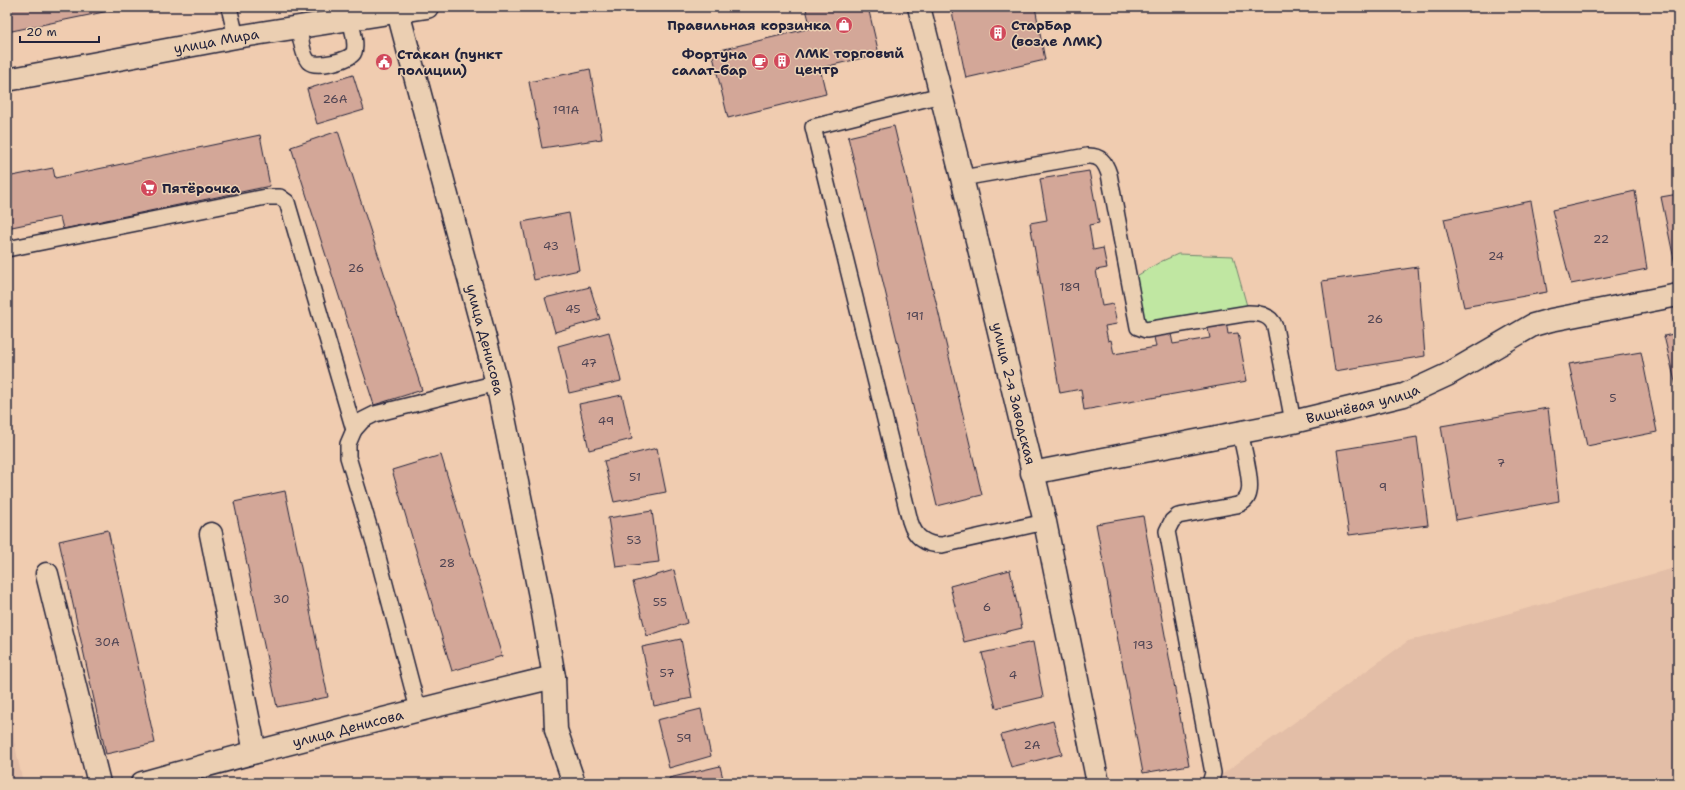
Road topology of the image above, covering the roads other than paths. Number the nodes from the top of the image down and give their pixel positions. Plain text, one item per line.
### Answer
1 (229, 7) edge
2 (427, 7) edge
3 (919, 7) edge
4 (397, 9) edge
5 (350, 19) junction
6 (298, 27) junction
7 (236, 37) junction
8 (7, 80) edge
9 (941, 95) junction
10 (962, 178) junction
11 (7, 249) edge
12 (1678, 295) edge
13 (497, 383) junction
14 (1293, 422) junction
15 (354, 430) junction
16 (1240, 432) junction
17 (1032, 473) junction
18 (1045, 522) junction
19 (211, 534) dead end
20 (47, 574) dead end
21 (554, 677) junction
22 (418, 709) junction
23 (255, 752) junction
24 (99, 783) edge
25 (142, 783) edge
26 (574, 783) edge
27 (1098, 783) edge
28 (1210, 783) edge

1 - 7 lane
2 - 4 street, улица Мира
3 - 9 street, улица 2-я Заводская
4 - 5 street, улица Мира
4 - 13 street, улица Денисова
5 - 6 street, улица Мира
5 - 6 lane
6 - 7 street, улица Мира
7 - 8 street, улица Мира
9 - 10 street, улица 2-я Заводская
9 - 18 lane
10 - 14 lane
10 - 17 street, улица 2-я Заводская
11 - 15 lane
12 - 14 street, Вишнёвая улица
13 - 15 lane
13 - 21 street, улица Денисова
14 - 16 street, Вишнёвая улица
15 - 22 lane
16 - 17 street, Вишнёвая улица
16 - 28 lane
17 - 18 street, улица 2-я Заводская
18 - 27 street, улица 2-я Заводская
19 - 23 street
20 - 24 street
21 - 22 street, улица Денисова
21 - 26 street, улица Денисова
22 - 23 street, улица Денисова
23 - 25 street, улица Денисова

